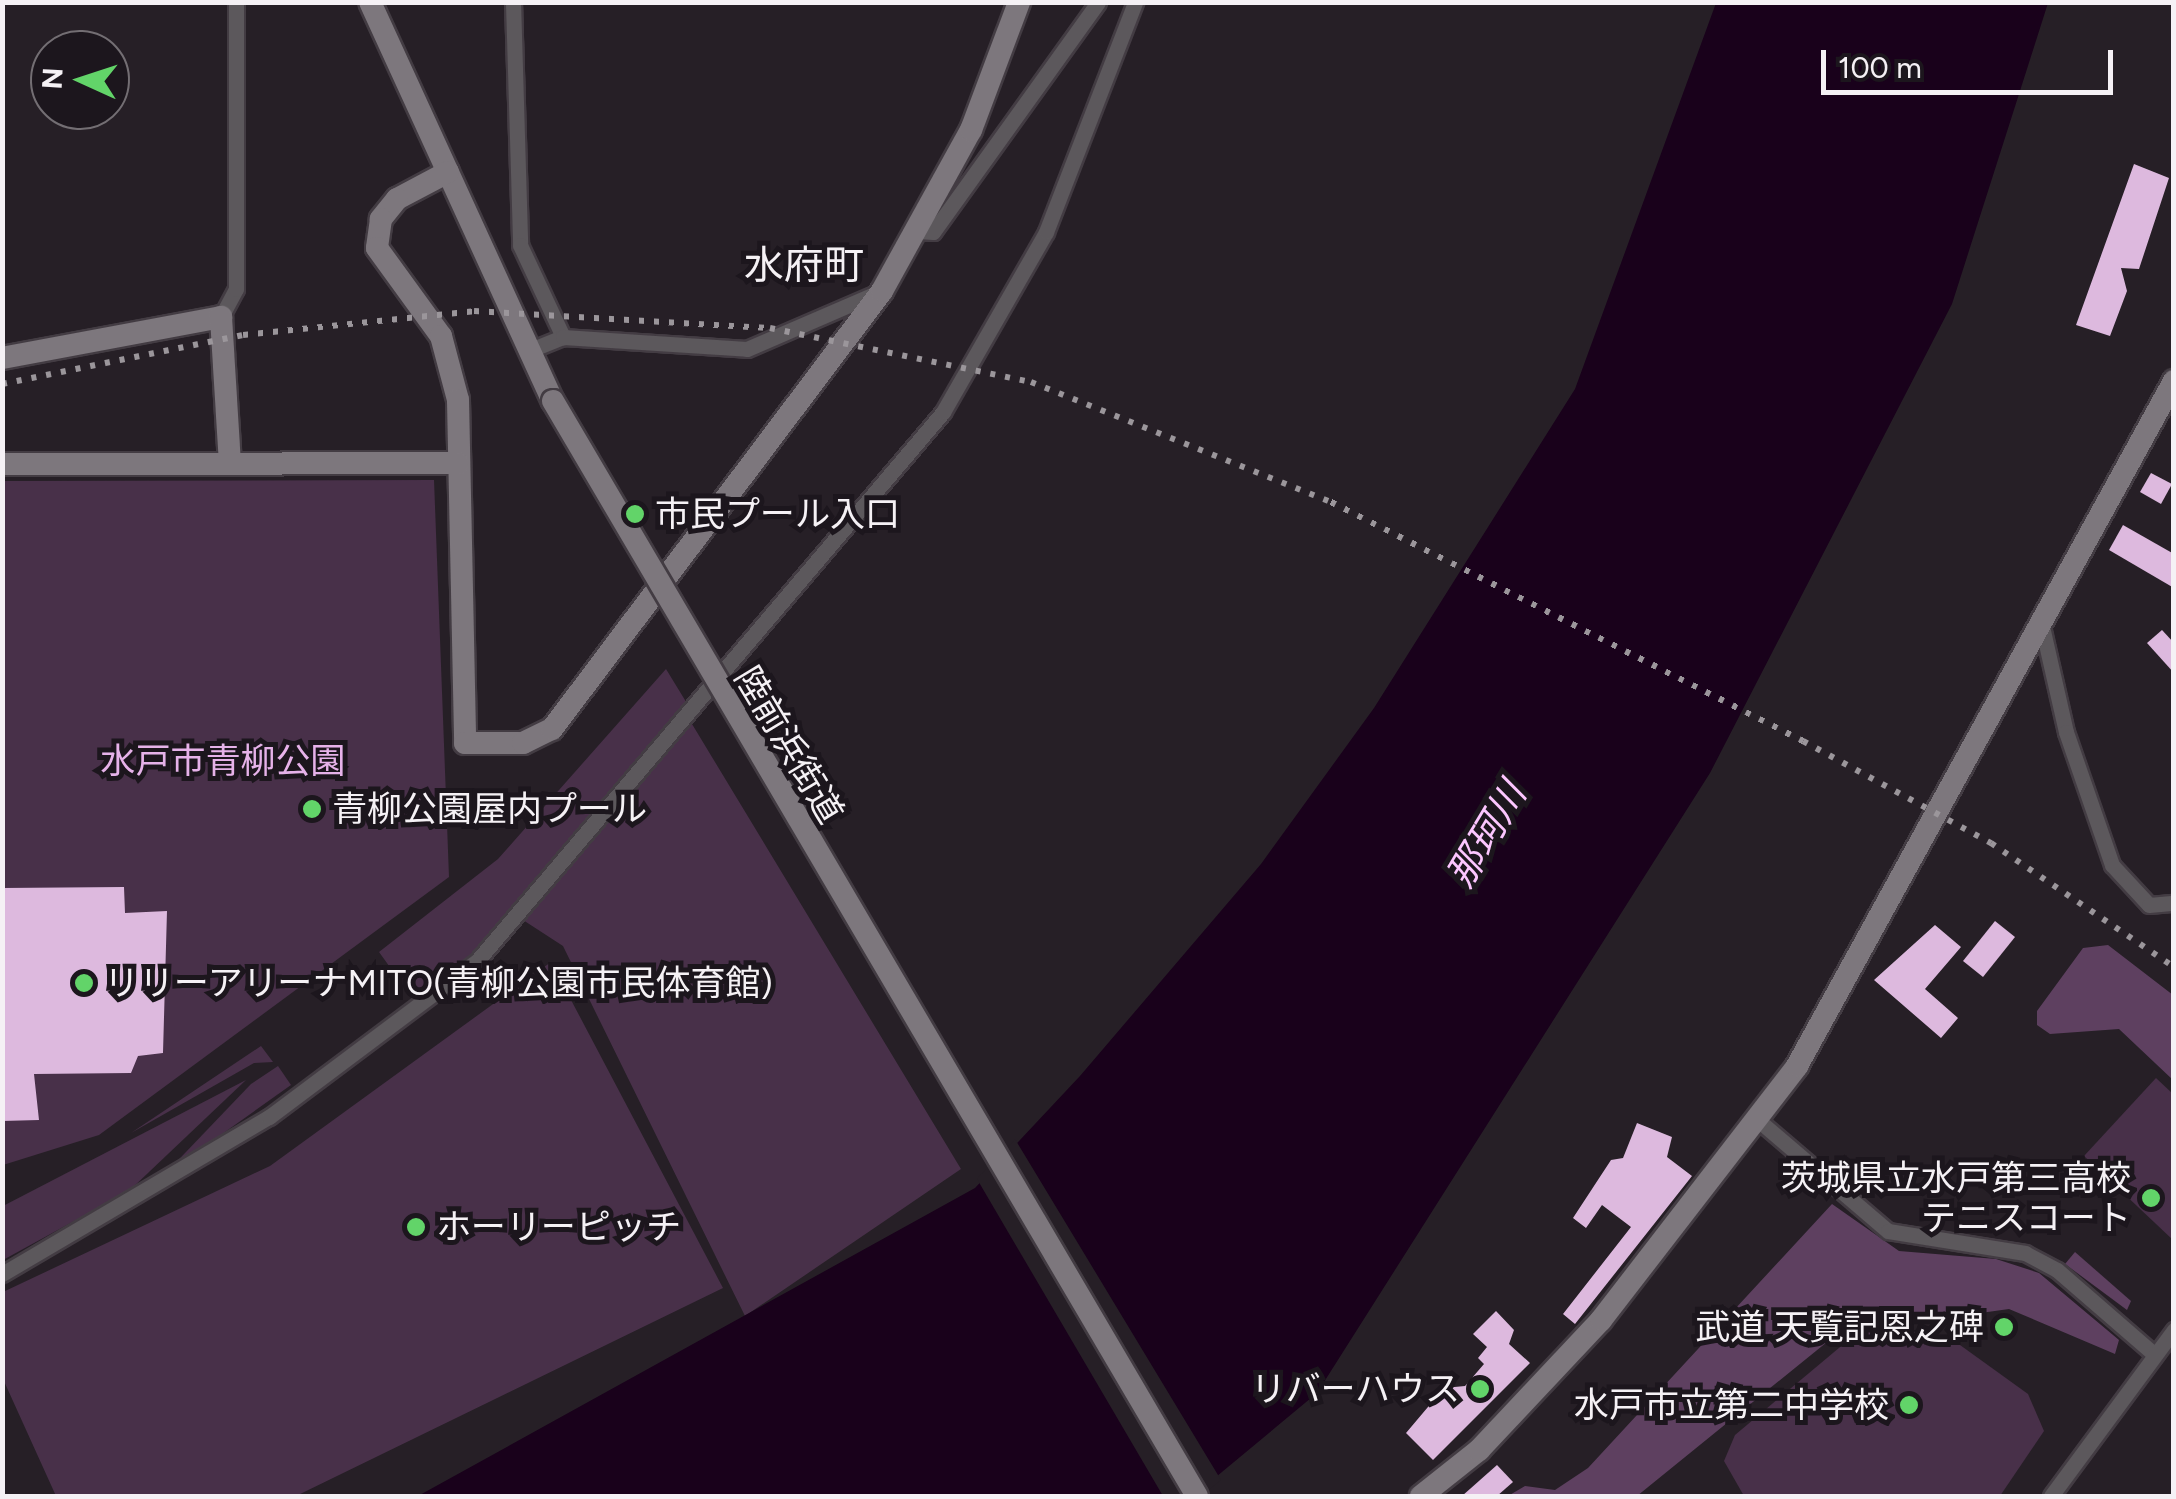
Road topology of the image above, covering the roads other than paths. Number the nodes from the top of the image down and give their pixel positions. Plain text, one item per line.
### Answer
1 (236, 2) edge
2 (370, 2) edge
3 (513, 2) edge
4 (1018, 2) edge
5 (1098, 2) edge
6 (1135, 2) edge
7 (448, 172) junction
8 (918, 231) junction
9 (882, 291) junction
10 (221, 318) junction
11 (562, 337) junction
12 (528, 350) junction
13 (2, 358) edge
14 (2174, 380) edge
15 (230, 462) junction
16 (456, 463) junction
17 (2, 464) edge
18 (2041, 622) junction
19 (2174, 903) edge
20 (1758, 1120) junction
21 (2, 1274) edge
22 (2174, 1330) edge
23 (2154, 1354) junction
24 (1197, 1496) edge
25 (1421, 1496) edge
26 (2051, 1496) edge

1 - 10 street
2 - 7 street, 陸前浜街道
3 - 11 street
4 - 8 street
5 - 8 street
6 - 21 street
7 - 12 street, 陸前浜街道
7 - 16 street
8 - 9 street
9 - 11 street
9 - 16 street
10 - 13 street
10 - 15 street
11 - 12 street
12 - 24 street, 陸前浜街道, bridge
14 - 18 street
15 - 16 street
15 - 17 street
18 - 19 street
18 - 20 street
20 - 23 street
20 - 25 street
22 - 23 street
23 - 26 street

